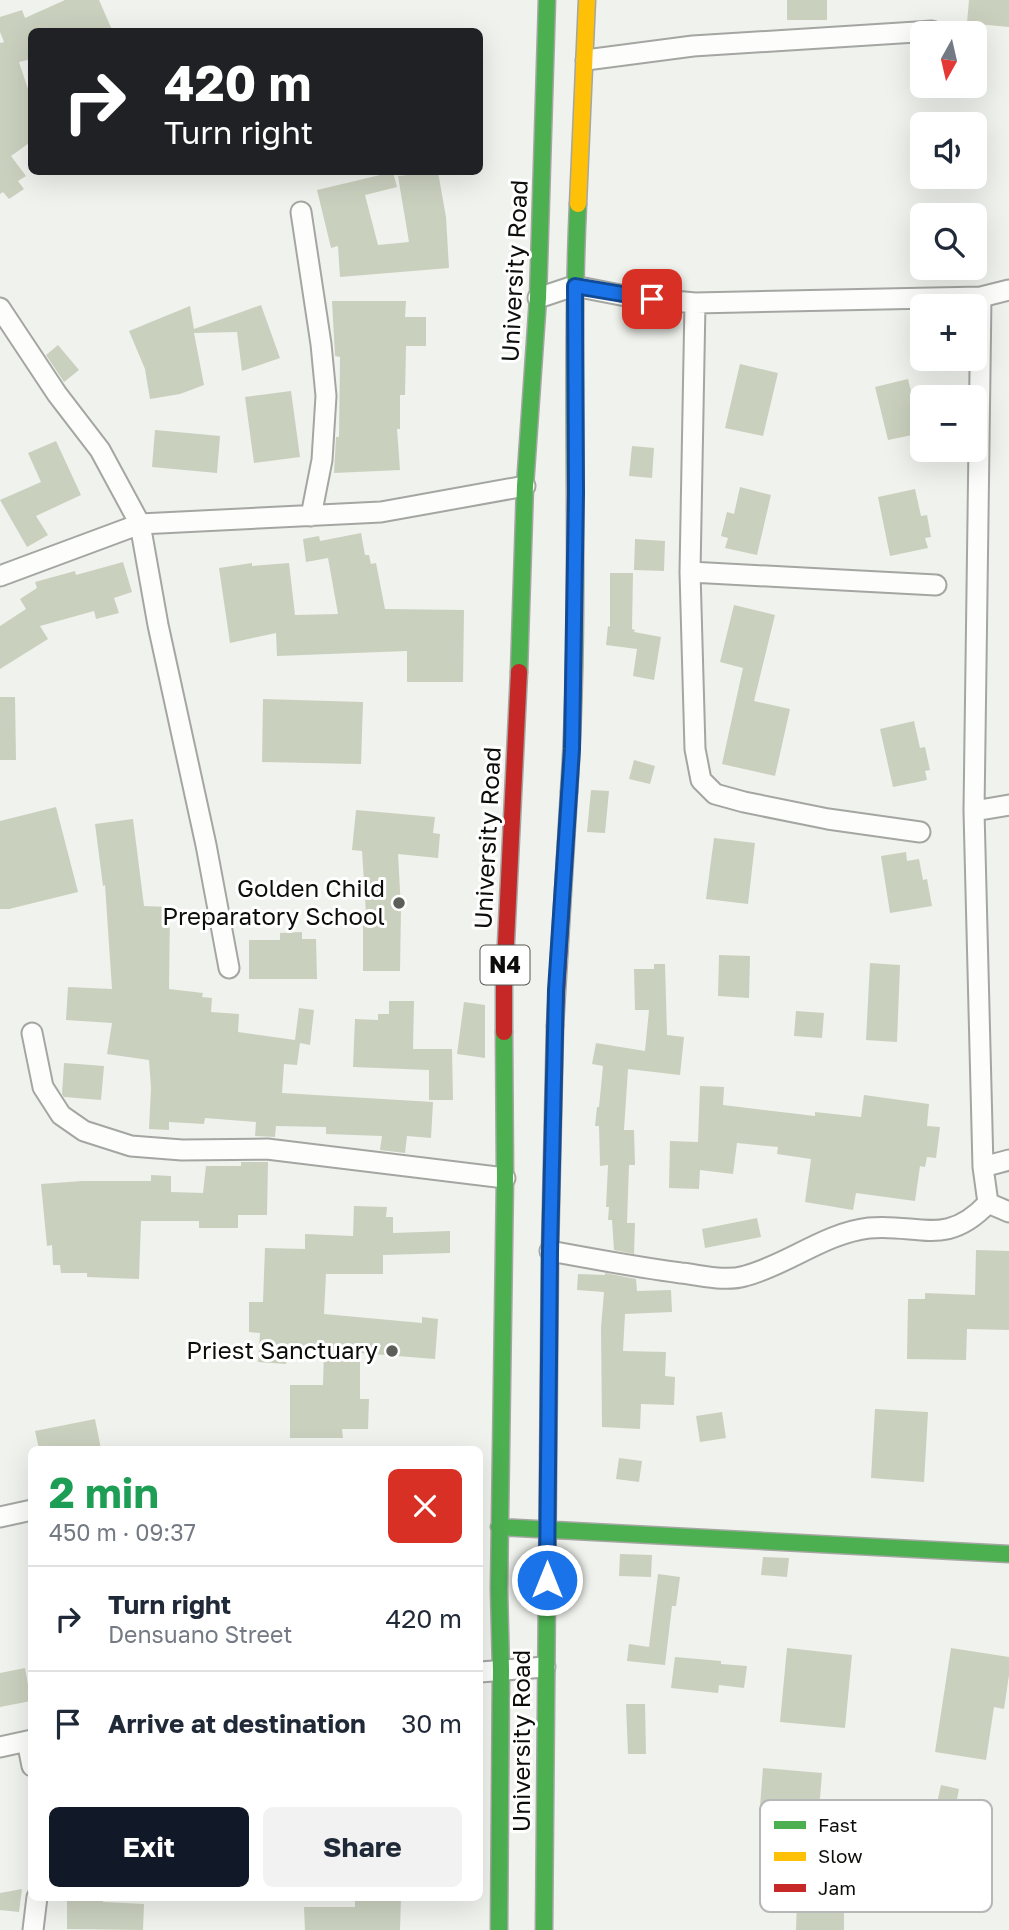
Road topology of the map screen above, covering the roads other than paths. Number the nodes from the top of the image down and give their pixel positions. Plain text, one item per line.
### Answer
1 (547, 0) edge
2 (587, 0) edge
3 (910, 32) edge
4 (586, 60) junction
5 (301, 212) dead end
6 (575, 286) junction
7 (1009, 290) edge
8 (987, 296) edge
9 (538, 298) junction
10 (910, 299) edge
11 (695, 303) junction
12 (0, 308) edge
13 (981, 371) edge
14 (525, 486) junction
15 (311, 516) junction
16 (140, 524) junction
17 (690, 572) junction
18 (0, 576) edge
19 (936, 585) dead end
20 (1009, 805) edge
21 (974, 811) junction
22 (920, 832) dead end
23 (229, 968) dead end
24 (32, 1033) dead end
25 (1009, 1160) edge
26 (983, 1167) junction
27 (505, 1178) junction
28 (988, 1203) junction
29 (1009, 1212) edge
30 (550, 1251) junction
31 (28, 1511) edge
32 (0, 1517) edge
33 (499, 1527) junction
34 (548, 1530) junction
35 (1009, 1554) edge
36 (545, 1667) junction
37 (501, 1670) junction
38 (483, 1672) edge
39 (487, 1725) dead end
40 (28, 1740) edge
41 (500, 1742) junction
42 (0, 1747) edge
43 (37, 1901) edge
44 (33, 1930) edge
45 (499, 1930) edge
46 (544, 1930) edge

1 - 9 main road, University Road / N4
2 - 4 main road, University Road / N4
3 - 4 street
4 - 6 main road, University Road / N4
5 - 15 street
6 - 9 street
6 - 11 street
6 - 30 main road, University Road / N4
7 - 8 street
9 - 14 main road, University Road / N4
10 - 11 street
11 - 17 street
12 - 16 street
13 - 21 street
14 - 15 street
14 - 27 main road, University Road / N4
15 - 16 street
16 - 18 street
16 - 23 street
17 - 19 street
17 - 22 street
20 - 21 street
21 - 26 street
24 - 27 street
25 - 26 street
26 - 28 street
27 - 33 main road, University Road / N4
28 - 29 street
28 - 30 street
30 - 34 main road, University Road / N4
31 - 32 street
33 - 34 main road
33 - 37 main road, University Road / N4
34 - 35 main road
34 - 36 main road, University Road / N4
36 - 37 street
36 - 46 main road, University Road / N4
37 - 38 street
37 - 41 main road, University Road / N4
39 - 41 main road
40 - 42 street
41 - 45 main road, University Road / N4
43 - 44 street

